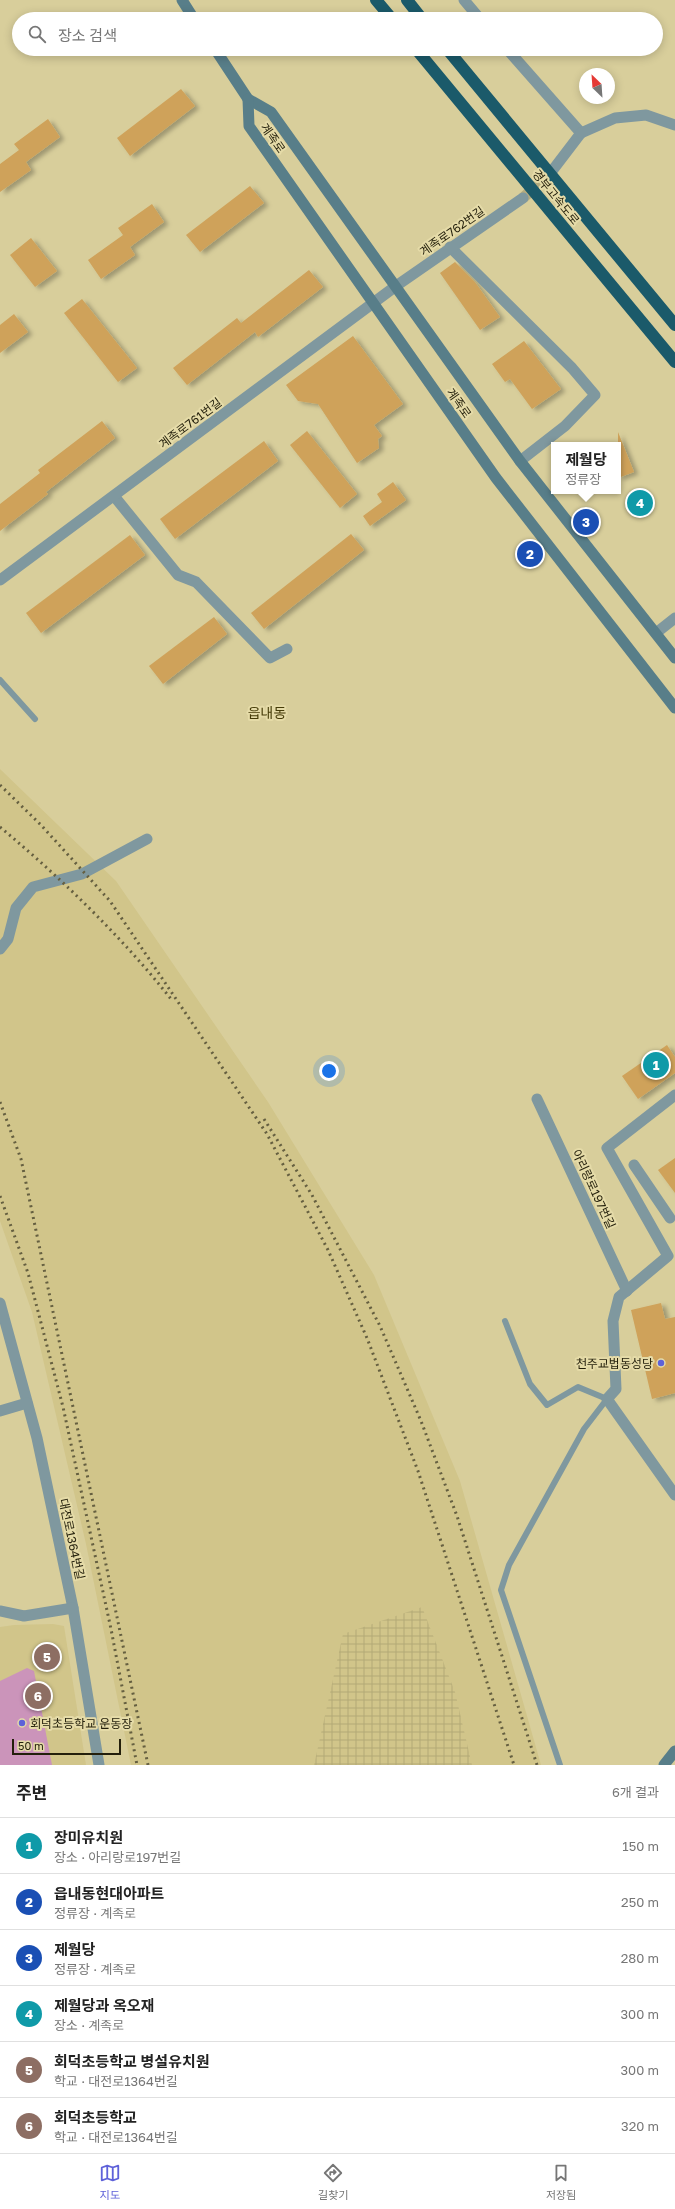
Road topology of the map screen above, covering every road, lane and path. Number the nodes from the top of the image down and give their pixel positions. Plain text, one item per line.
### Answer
1 (182, 0) edge
2 (376, 0) edge
3 (407, 0) edge
4 (464, 0) edge
5 (190, 12) edge
6 (386, 12) edge
7 (416, 12) edge
8 (474, 12) edge
9 (220, 56) edge
10 (422, 56) edge
11 (453, 56) edge
12 (513, 56) edge
13 (248, 99) junction
14 (675, 125) edge
15 (581, 133) junction
16 (552, 171) tunnel mouth
17 (523, 198) tunnel mouth
18 (450, 247) junction
19 (396, 286) junction
20 (372, 304) junction
21 (675, 325) edge
22 (675, 362) edge
23 (520, 461) junction
24 (114, 496) junction
25 (0, 580) edge
26 (675, 618) edge
27 (656, 633) junction
28 (287, 649) dead end
29 (675, 658) edge
30 (0, 680) edge
31 (675, 708) edge
32 (35, 719) dead end
33 (147, 839) dead end
34 (0, 949) edge
35 (675, 1095) edge
36 (537, 1099) dead end
37 (634, 1165) dead end
38 (670, 1218) dead end
39 (627, 1291) junction
40 (0, 1303) edge
41 (505, 1321) dead end
42 (607, 1399) junction
43 (28, 1403) junction
44 (0, 1411) edge
45 (675, 1495) edge
46 (73, 1608) junction
47 (0, 1611) edge
48 (24, 1616) junction
49 (0, 1620) edge
50 (675, 1750) edge
51 (99, 1765) edge
52 (560, 1765) edge
53 (664, 1765) edge

1 - 5 main road
2 - 6 highway
3 - 7 highway
4 - 8 street
9 - 13 main road, 계족로
10 - 22 highway, 경부고속도로
11 - 21 highway, 경부고속도로
12 - 15 street
13 - 19 main road, 계족로
13 - 20 main road, 계족로
14 - 15 street
15 - 16 street
17 - 18 street, 계족로762번길
18 - 19 street, 계족로762번길
18 - 23 street
19 - 20 street, 계족로761번길
19 - 23 main road, 계족로
20 - 24 street, 계족로761번길
20 - 31 main road, 계족로
23 - 27 main road, 계족로
24 - 25 street, 계족로761번길
24 - 28 street
26 - 27 street
27 - 29 main road, 계족로
30 - 32 lane
33 - 34 street
35 - 39 street
36 - 39 street, 아리랑로197번길
37 - 38 street
39 - 42 street
40 - 43 street, 대전로1364번길
41 - 42 lane
42 - 45 street
42 - 52 lane
43 - 44 street
43 - 46 street, 대전로1364번길
46 - 48 street
46 - 51 street, 대전로1364번길
47 - 48 street
48 - 49 street
50 - 53 main road

